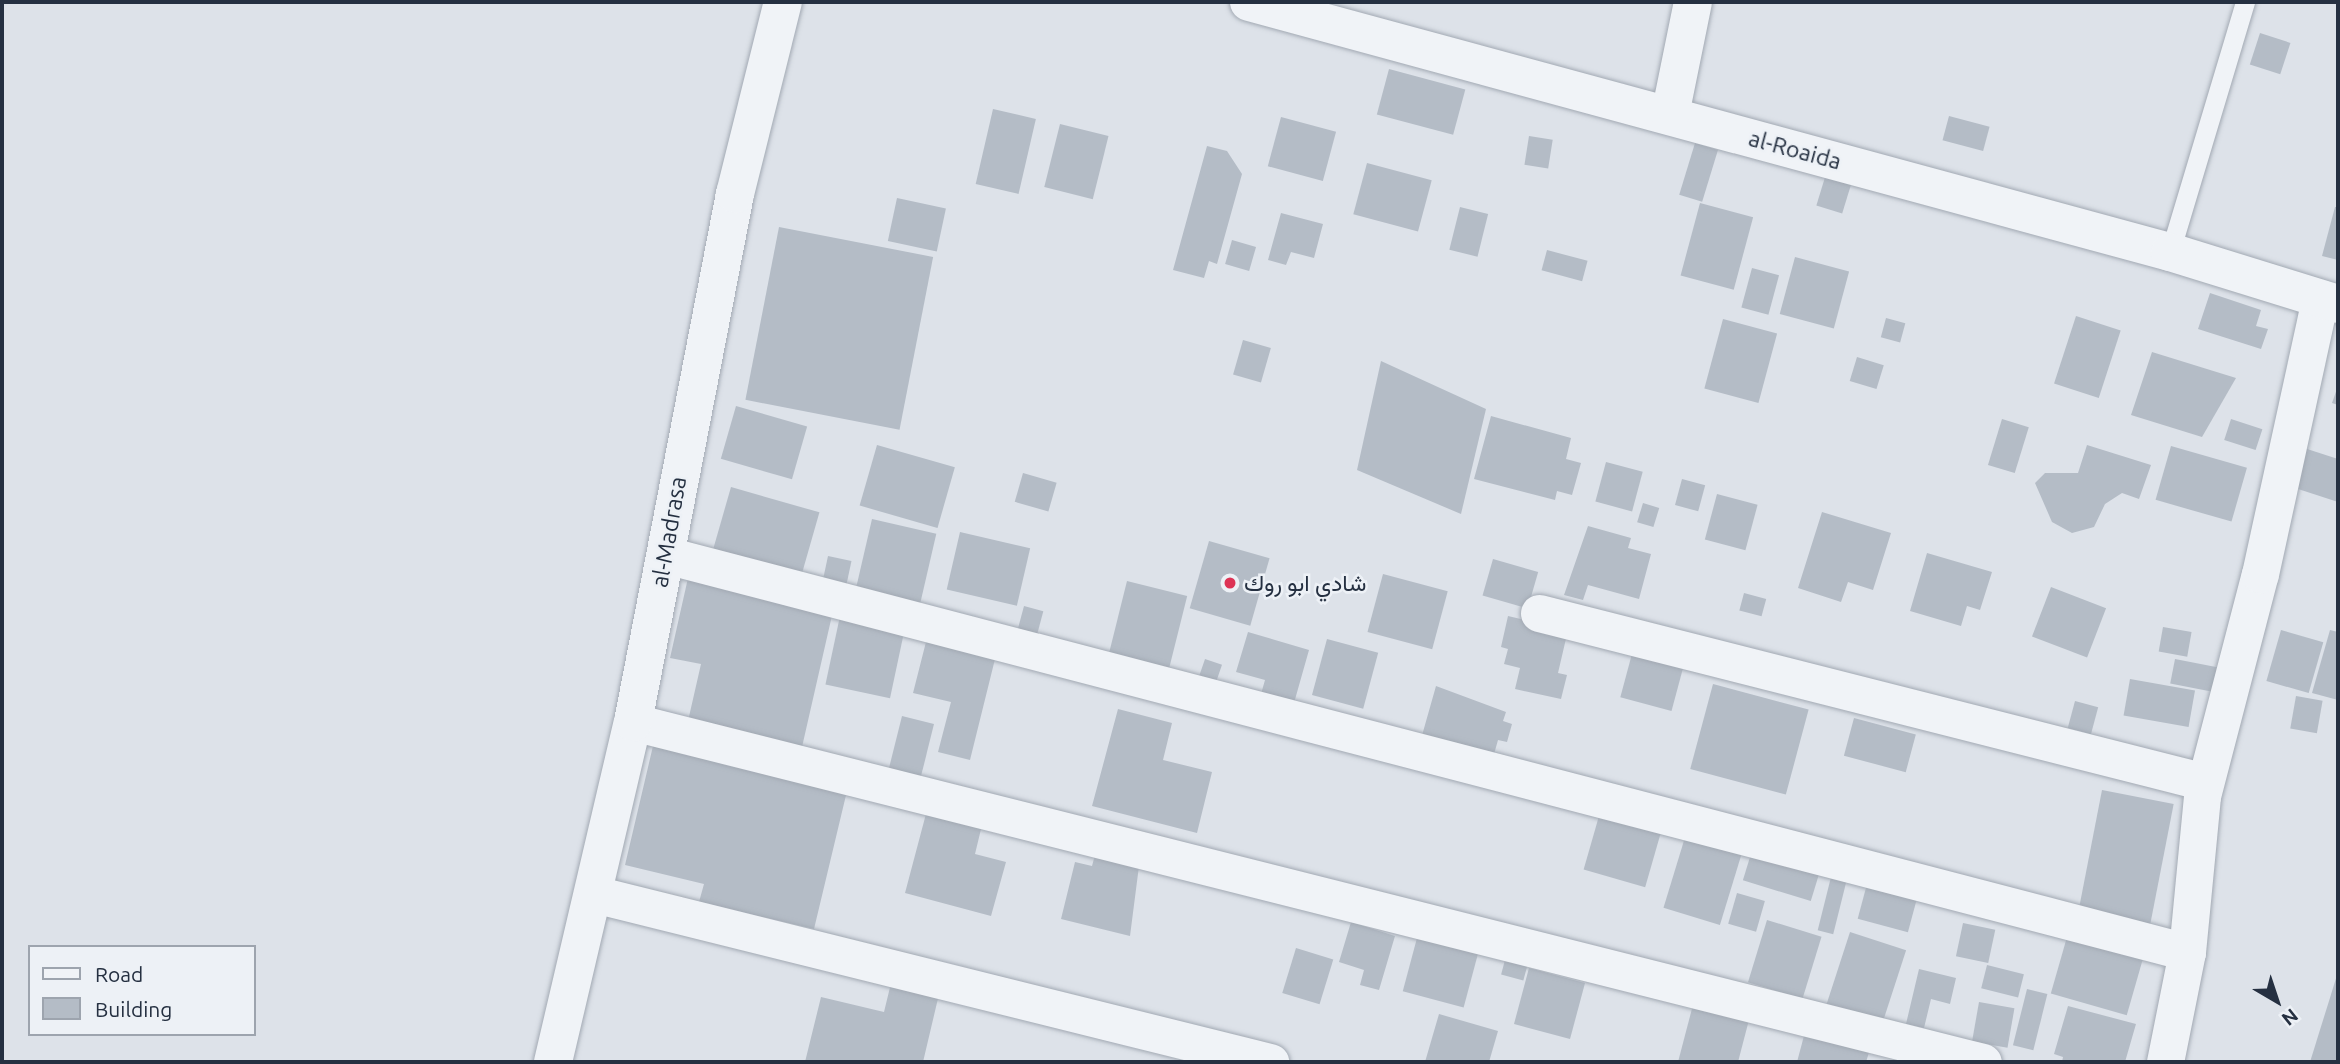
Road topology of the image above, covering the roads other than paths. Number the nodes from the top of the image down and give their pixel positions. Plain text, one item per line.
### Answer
1 (782, 2) edge
2 (1249, 2) edge
3 (1693, 2) edge
4 (2245, 2) edge
5 (1670, 115) junction
6 (2170, 252) junction
7 (2329, 301) edge
8 (666, 555) junction
9 (1539, 613) dead end
10 (633, 722) junction
11 (2205, 782) junction
12 (594, 894) junction
13 (2187, 952) junction
14 (553, 1062) edge
15 (1270, 1062) edge
16 (1983, 1062) edge
17 (2165, 1062) edge

1 - 8 street, al-Madrasa
2 - 5 street, al-Roaida
3 - 5 street
4 - 6 lane
5 - 6 street, al-Roaida
6 - 7 street, al-Roaida
7 - 11 street
8 - 10 street, al-Madrasa
8 - 13 street
9 - 11 street
10 - 12 street, al-Madrasa
10 - 16 street
11 - 13 street
12 - 14 street, al-Madrasa
12 - 15 street
13 - 17 street

